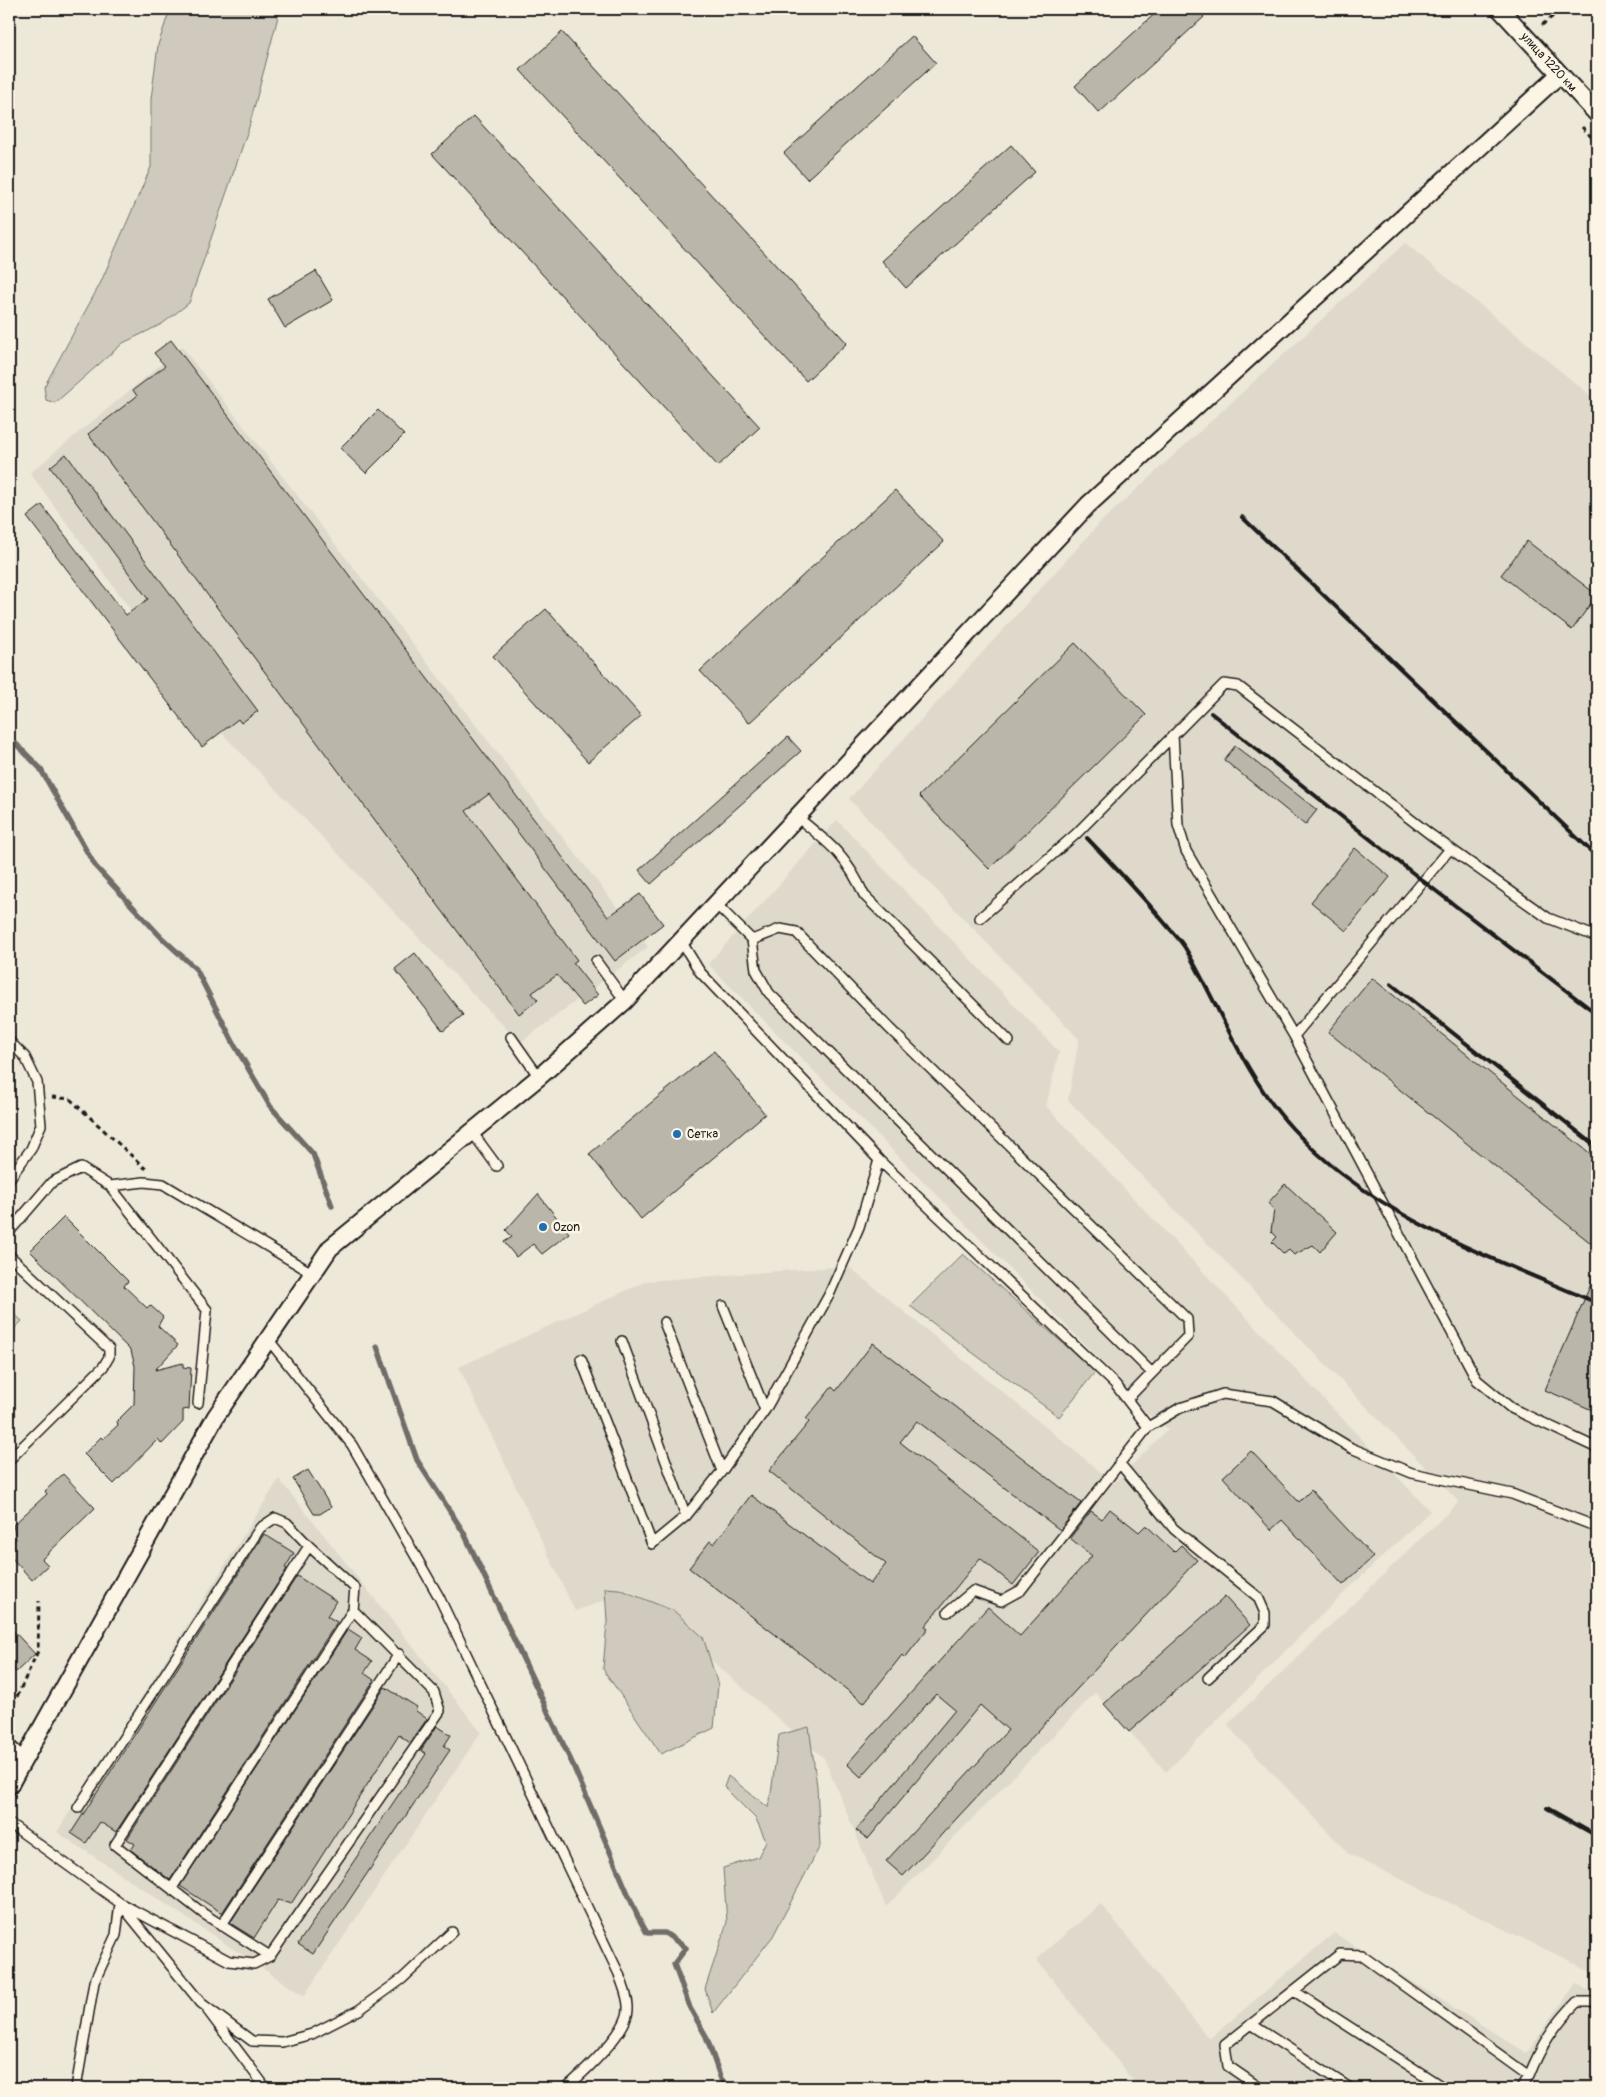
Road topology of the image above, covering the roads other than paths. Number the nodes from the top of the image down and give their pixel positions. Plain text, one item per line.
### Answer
1 (1500, 9) edge
2 (1560, 74) junction
3 (1597, 114) edge
4 (1173, 735) junction
5 (798, 817) junction
6 (1450, 849) junction
7 (716, 904) junction
8 (980, 918) dead end
9 (1597, 937) edge
10 (752, 940) junction
11 (681, 941) junction
12 (596, 961) dead end
13 (625, 1001) junction
14 (1294, 1036) junction
15 (511, 1037) dead end
16 (9, 1041) edge
17 (1009, 1041) dead end
18 (539, 1077) junction
19 (472, 1132) junction
20 (879, 1160) junction
21 (497, 1166) dead end
22 (9, 1179) edge
23 (110, 1186) junction
24 (9, 1232) edge
25 (9, 1254) edge
26 (312, 1273) junction
27 (723, 1306) dead end
28 (664, 1322) dead end
29 (268, 1339) junction
30 (622, 1342) dead end
31 (581, 1359) dead end
32 (1152, 1373) junction
33 (1127, 1399) junction
34 (198, 1403) dead end
35 (765, 1410) junction
36 (1148, 1427) junction
37 (1597, 1448) edge
38 (9, 1460) edge
39 (1121, 1465) junction
40 (722, 1471) junction
41 (686, 1516) junction
42 (1597, 1527) edge
43 (309, 1546) junction
44 (353, 1610) junction
45 (948, 1612) dead end
46 (399, 1654) junction
47 (1208, 1678) dead end
48 (9, 1749) edge
49 (22, 1762) junction
50 (9, 1786) edge
51 (78, 1808) dead end
52 (9, 1823) edge
53 (172, 1888) junction
54 (120, 1903) junction
55 (221, 1926) junction
56 (452, 1932) dead end
57 (270, 1956) junction
58 (1294, 1991) junction
59 (1597, 2002) edge
60 (201, 2003) junction
61 (1251, 2024) junction
62 (1529, 2076) junction
63 (76, 2088) edge
64 (266, 2088) edge
65 (566, 2088) edge
66 (1260, 2088) edge
67 (1350, 2088) edge
68 (1444, 2088) edge
69 (1522, 2088) edge

1 - 2 street, улица 1220 км
2 - 3 street, улица 1220 км
2 - 5 street
4 - 6 lane
4 - 8 lane
4 - 14 lane
5 - 7 street
5 - 17 lane
6 - 9 lane
6 - 14 lane
7 - 10 lane
7 - 11 street
10 - 32 lane
10 - 32 lane
11 - 13 street
11 - 20 lane
12 - 13 lane
13 - 18 street
14 - 37 lane
15 - 18 lane
16 - 22 lane
18 - 19 street
19 - 21 lane
19 - 26 street
20 - 33 lane
20 - 35 lane
23 - 24 lane
23 - 26 lane
23 - 34 lane
25 - 38 lane
26 - 29 street
27 - 35 lane
28 - 40 lane
29 - 49 street
29 - 65 lane
30 - 41 lane
31 - 41 lane
32 - 33 lane
33 - 36 lane
35 - 40 lane
36 - 39 lane
36 - 42 lane
39 - 45 lane
39 - 47 lane
40 - 41 lane
43 - 44 lane
43 - 51 lane
43 - 53 lane
44 - 46 lane
44 - 53 lane
46 - 55 lane
46 - 57 lane
48 - 49 street
49 - 50 street
52 - 54 lane
53 - 55 lane
54 - 57 lane
54 - 60 lane
54 - 63 lane
55 - 57 lane
56 - 60 lane
58 - 61 lane
58 - 62 lane
58 - 68 lane
59 - 62 lane
60 - 64 lane
61 - 66 lane
61 - 67 lane
62 - 69 lane

